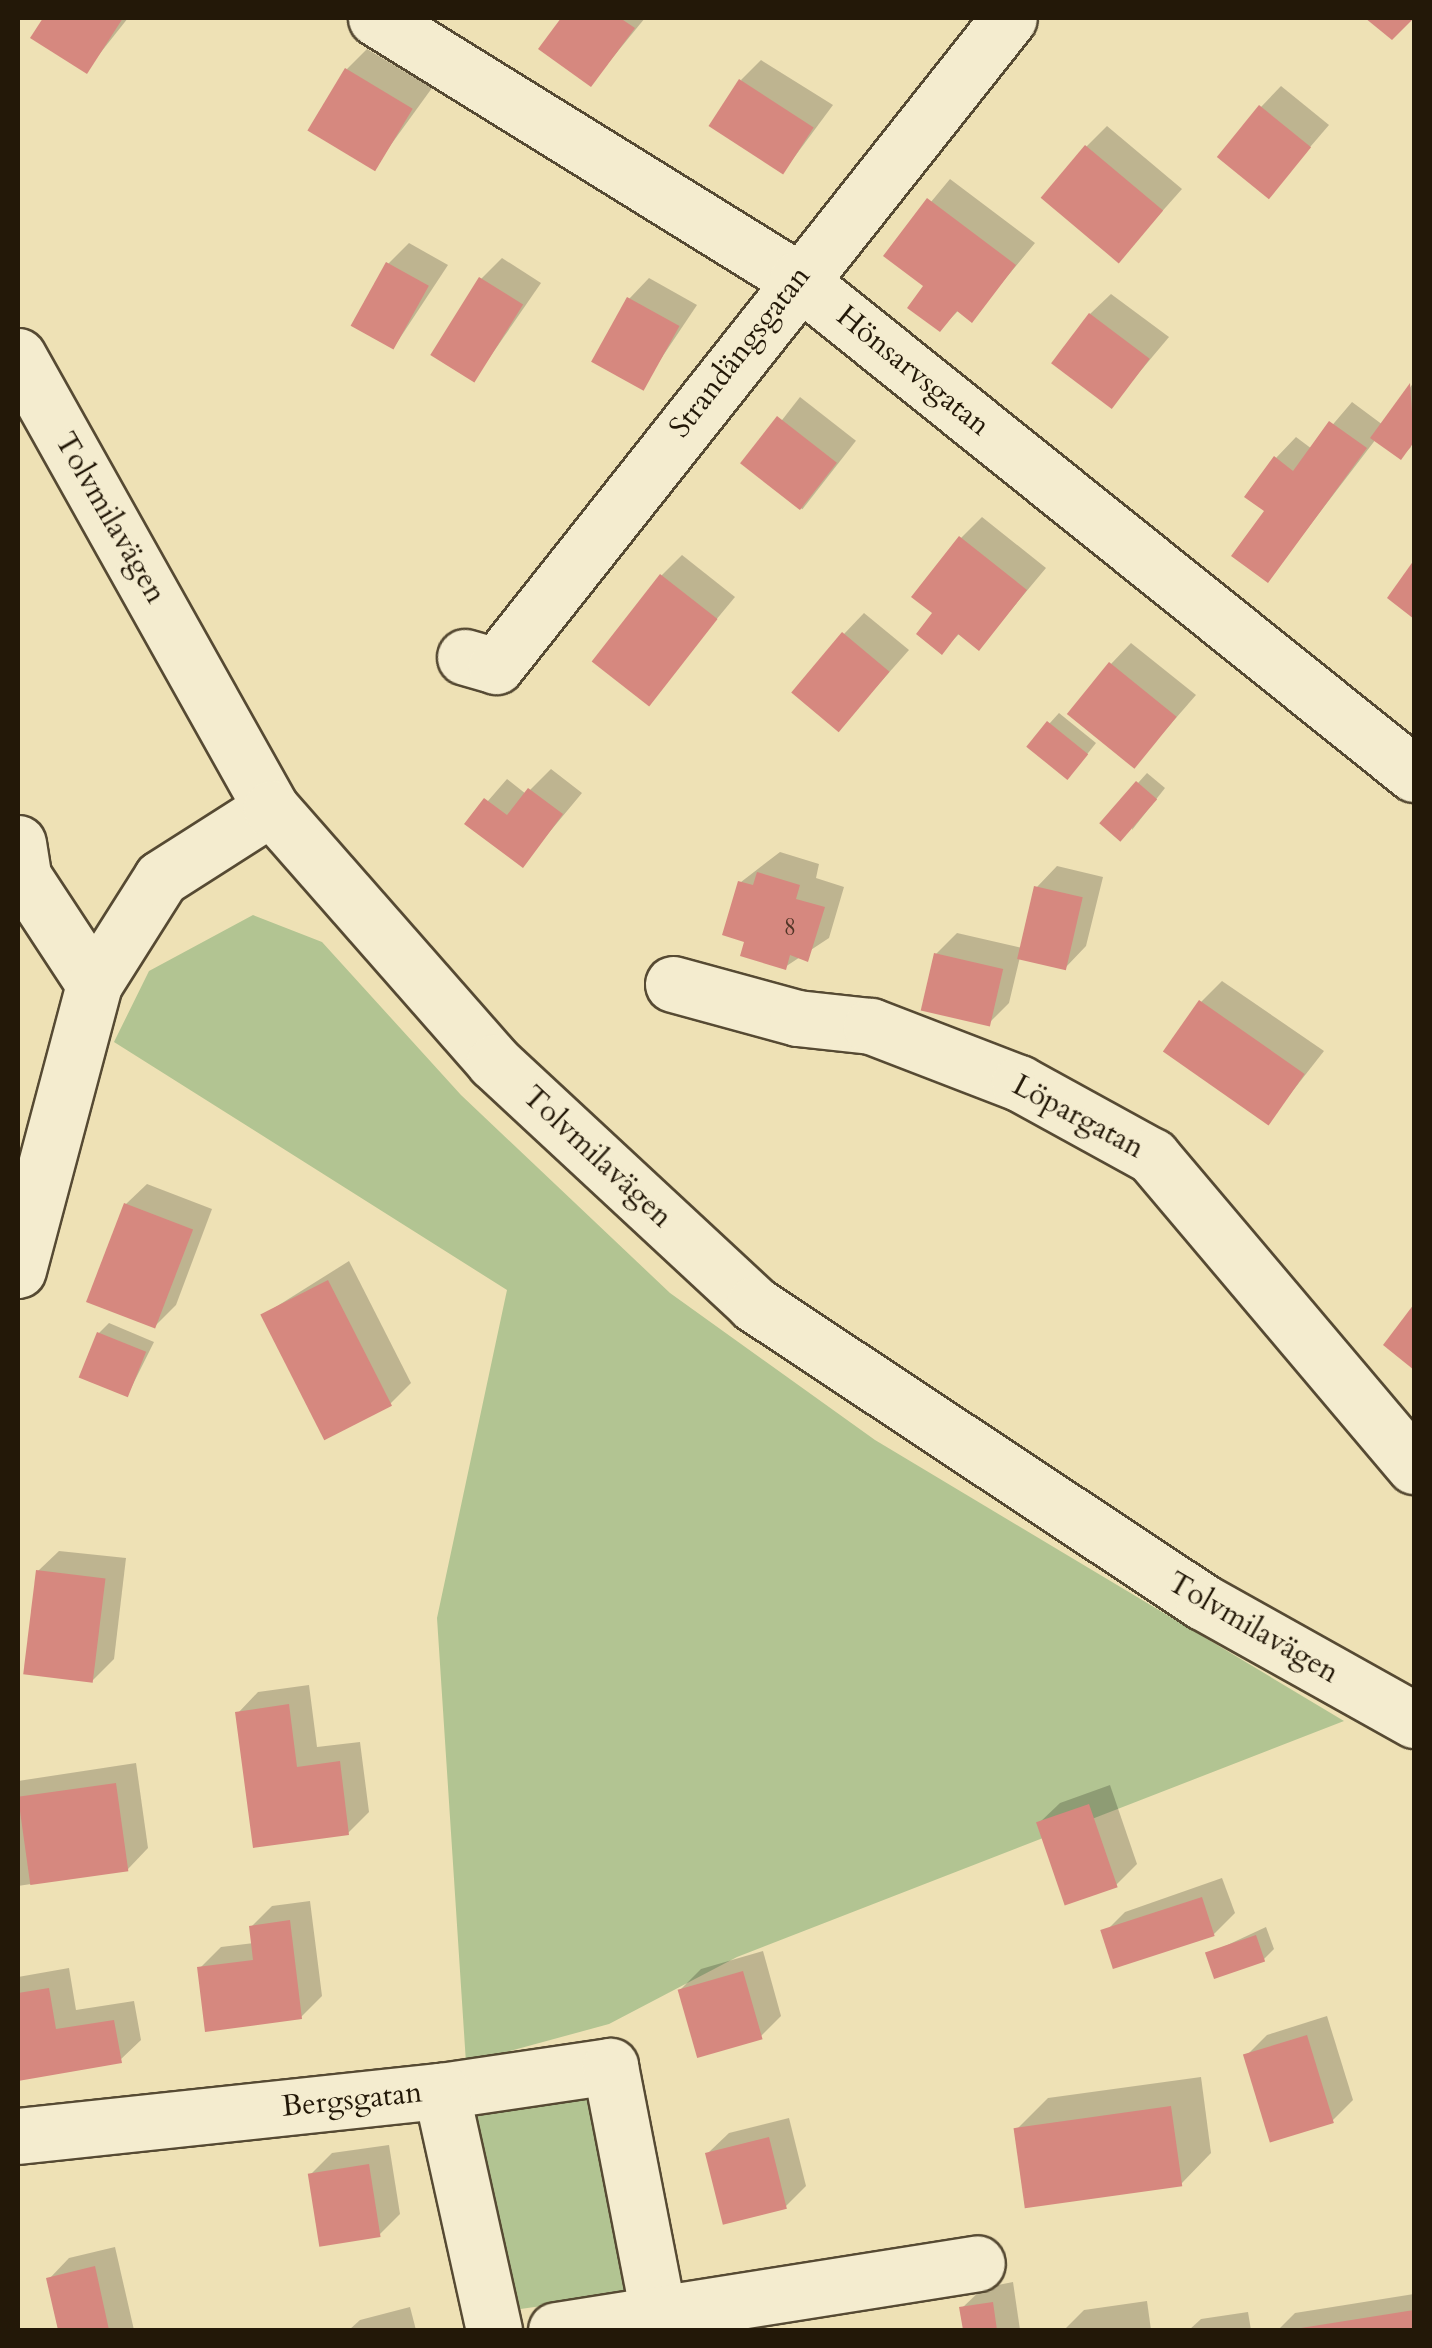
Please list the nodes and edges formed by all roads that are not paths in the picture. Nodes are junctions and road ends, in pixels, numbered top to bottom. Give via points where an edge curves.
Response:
1 (1009, 18) edge
2 (413, 26) edge
3 (797, 279) junction
4 (18, 356) edge
5 (465, 657) dead end
6 (1414, 774) edge
7 (272, 808) junction
8 (18, 843) edge
9 (94, 984) junction
10 (672, 984) dead end
11 (18, 1270) edge
12 (1414, 1466) edge
13 (1414, 1720) edge
14 (441, 2091) junction
15 (18, 2136) edge
16 (977, 2263) dead end
17 (658, 2313) junction
18 (494, 2330) edge
19 (556, 2330) edge

1 - 3 street, Strandängsgatan
2 - 3 street, Hönsarvsgatan
3 - 5 street, Strandängsgatan via 496,666
3 - 6 street, Hönsarvsgatan
4 - 7 street, Tolvmilavägen
7 - 9 street via 161,878
7 - 13 street, Tolvmilavägen via 494,1062 754,1304 1203,1602
8 - 9 street via 24,876
9 - 11 street
10 - 12 street, Löpargatan via 798,1018 871,1026 1019,1084 1152,1156
14 - 15 street, Bergsgatan
14 - 17 street via 610,2066
14 - 18 street, Bergsgatan
16 - 17 street
17 - 19 street

